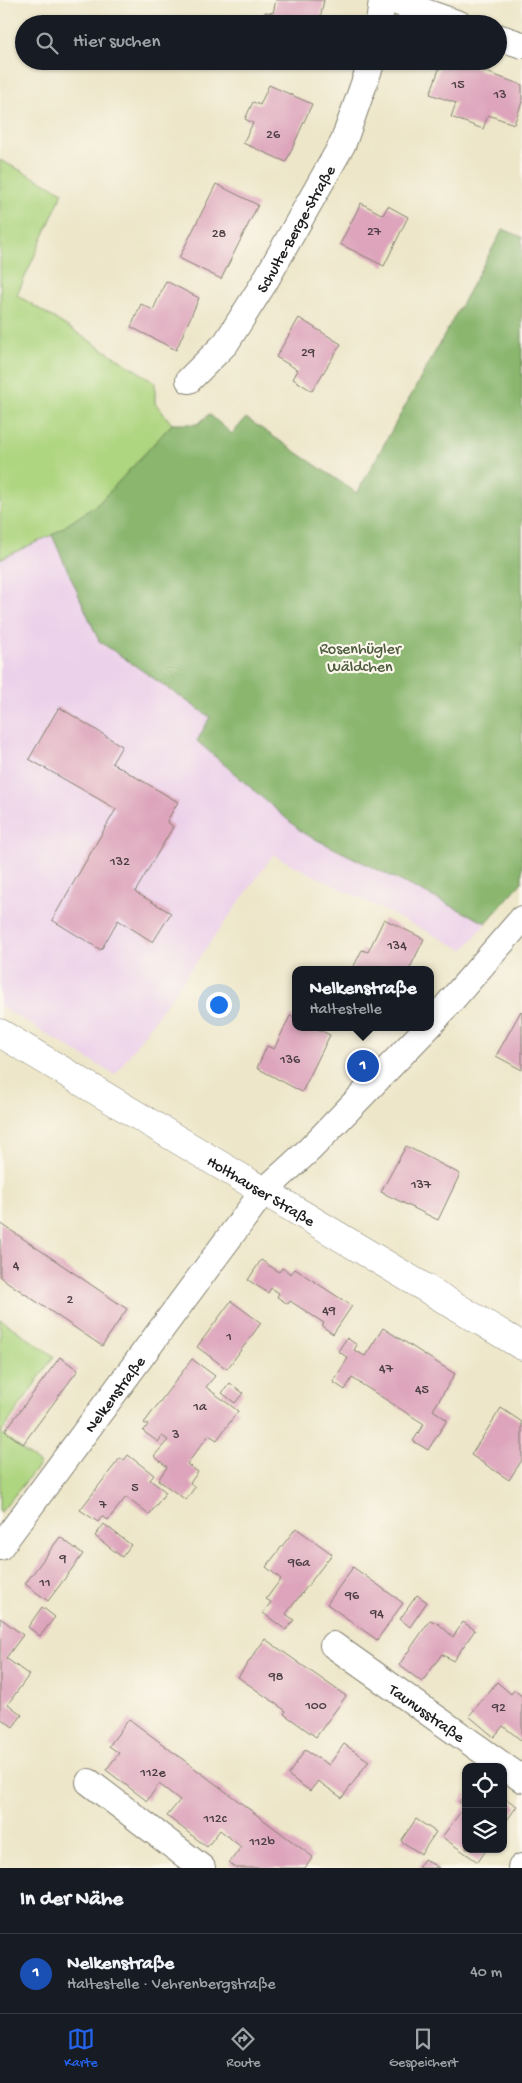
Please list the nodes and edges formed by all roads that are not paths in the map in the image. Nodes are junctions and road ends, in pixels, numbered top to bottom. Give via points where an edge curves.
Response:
1 (382, 0) edge
2 (391, 0) edge
3 (380, 15) edge
4 (434, 15) edge
5 (507, 40) edge
6 (522, 45) edge
7 (369, 70) edge
8 (190, 380) dead end
9 (522, 920) edge
10 (434, 1020) edge
11 (424, 1031) edge
12 (0, 1033) edge
13 (263, 1192) junction
14 (522, 1346) edge
15 (0, 1547) edge
16 (333, 1645) dead end
17 (522, 1779) edge
18 (89, 1782) dead end
19 (202, 1868) edge

1 - 3 street
2 - 4 street
5 - 6 street
7 - 8 street, Schulte-Berge-Straße via 342,143 264,283 226,343
9 - 10 street, Nelkenstraße
11 - 13 street, Nelkenstraße via 310,1150
12 - 13 street, Holthauser Straße
13 - 14 street, Holthauser Straße
13 - 15 street, Nelkenstraße
16 - 17 street, Taunusstraße
18 - 19 street

